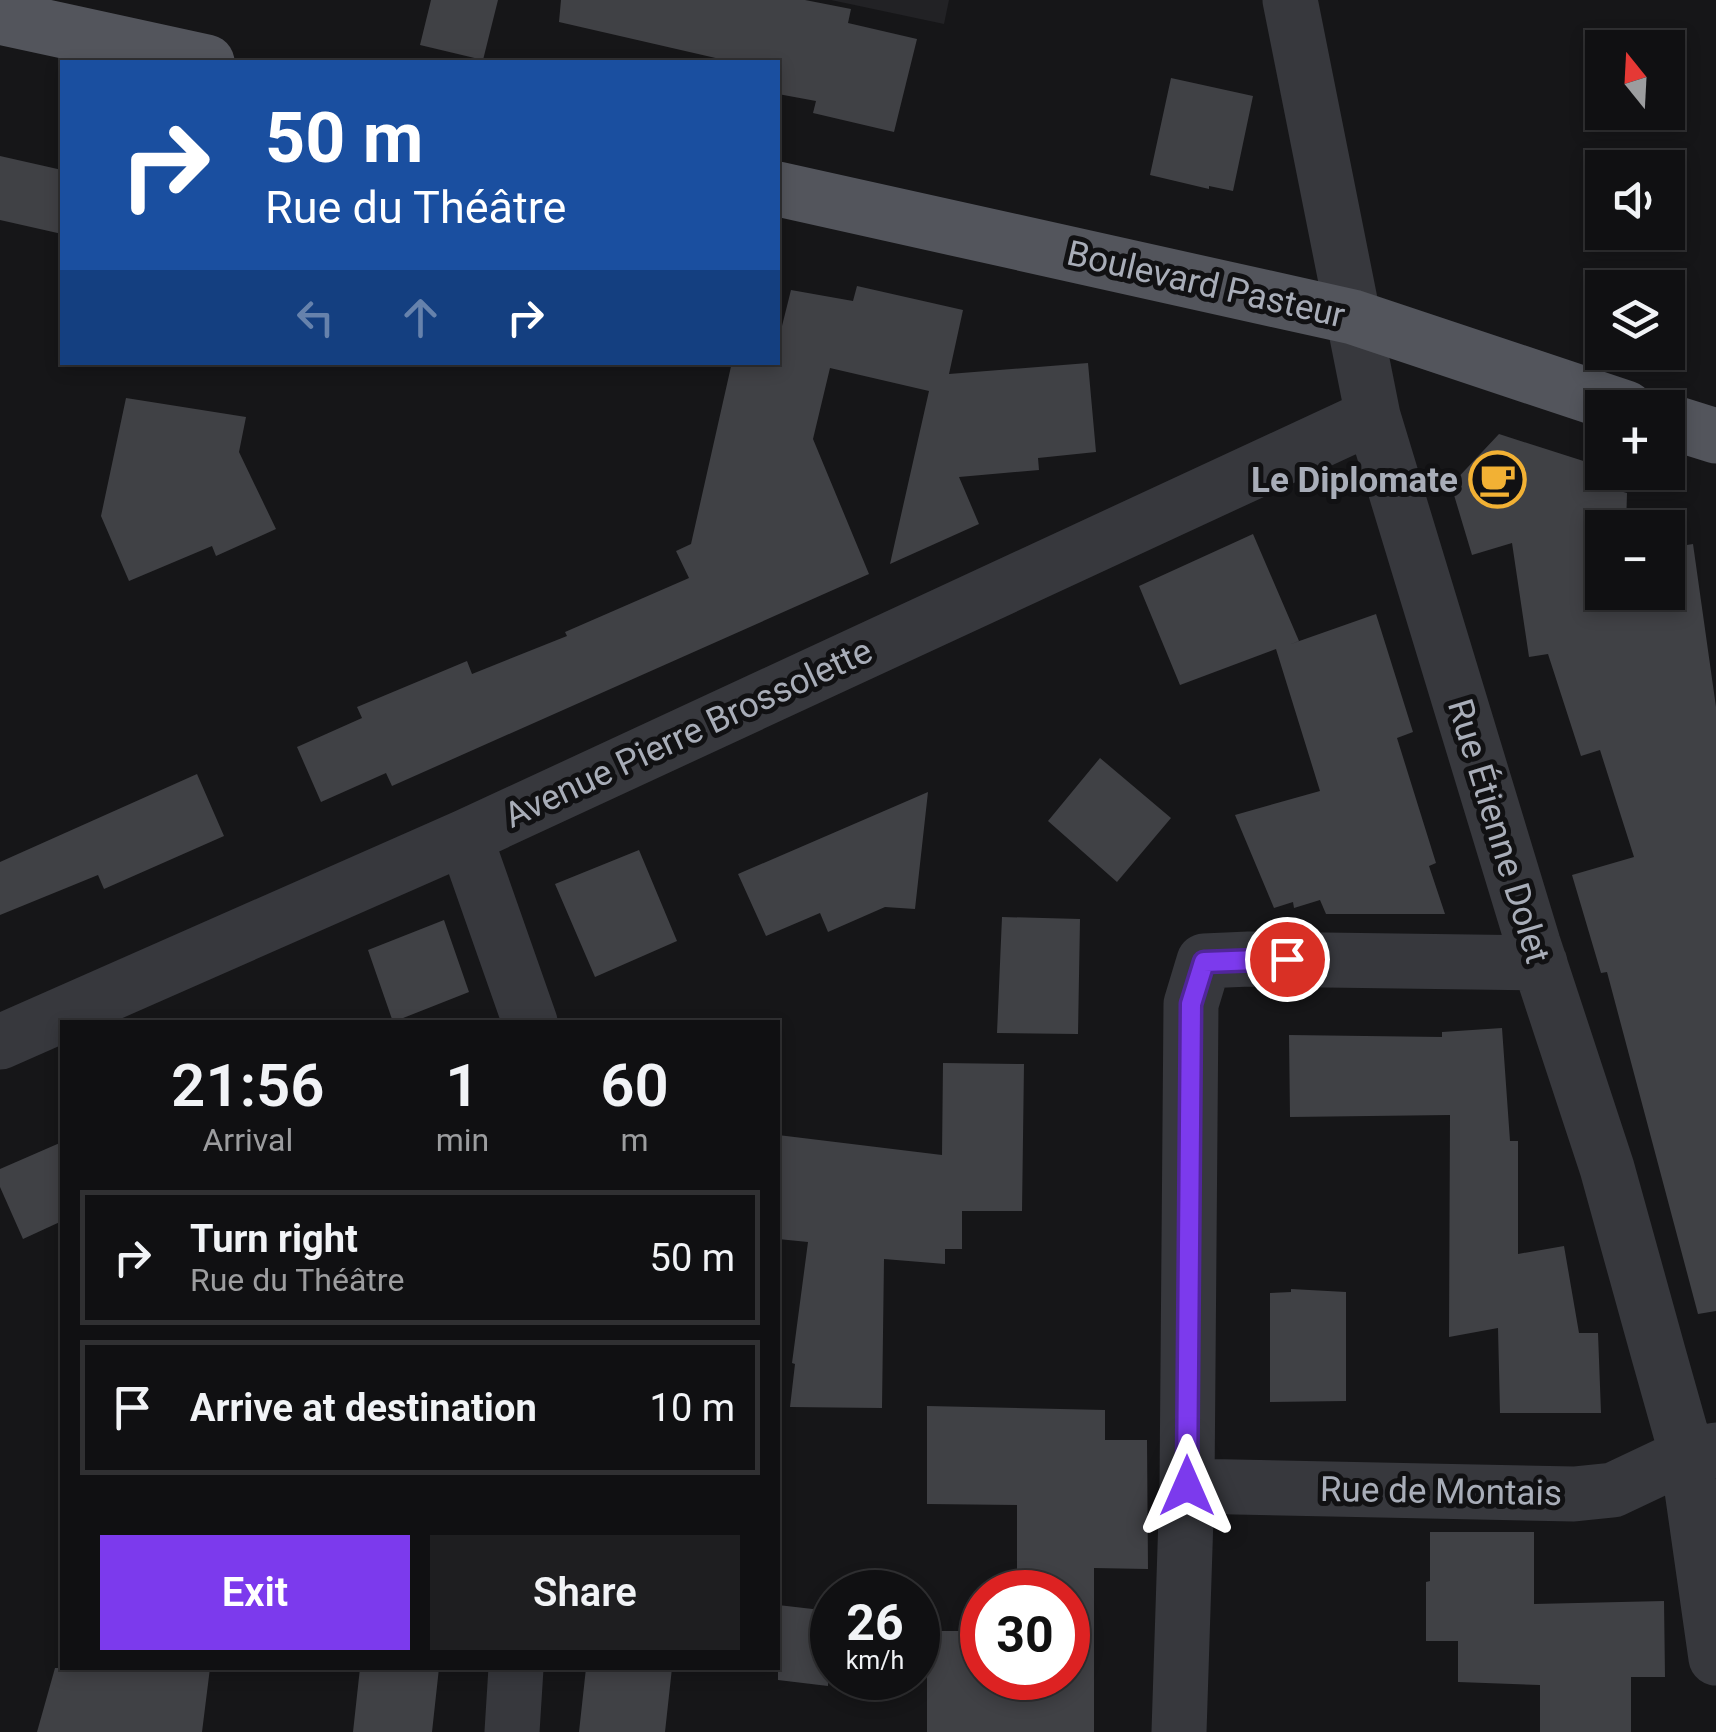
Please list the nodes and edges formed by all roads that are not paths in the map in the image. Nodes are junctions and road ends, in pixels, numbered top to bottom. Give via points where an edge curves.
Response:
1 (1290, 0) edge
2 (0, 17) edge
3 (197, 60) edge
4 (780, 189) edge
5 (1353, 317) junction
6 (1585, 394) edge
7 (1373, 416) junction
8 (1685, 426) edge
9 (1716, 436) edge
10 (465, 836) junction
11 (1540, 962) junction
12 (529, 1020) edge
13 (0, 1042) edge
14 (1701, 1453) edge
15 (1187, 1486) junction
16 (1716, 1658) edge
17 (516, 1670) edge
18 (512, 1732) edge
19 (1178, 1732) edge

1 - 5 street, Rue Étienne Dolet
2 - 3 main road
4 - 5 main road, Boulevard Pasteur
5 - 6 main road, Boulevard Pasteur
5 - 7 street, Rue Étienne Dolet
7 - 10 street, Avenue Pierre Brossolette
7 - 11 street, Rue Étienne Dolet
8 - 9 main road
10 - 12 street
10 - 13 street, Avenue Pierre Brossolette
11 - 14 street, Rue Étienne Dolet
11 - 15 street via 1204,962 1191,1004
14 - 15 street, Rue de Montais via 1613,1490 1574,1494
14 - 16 street, Rue Étienne Dolet
15 - 19 street
17 - 18 street

